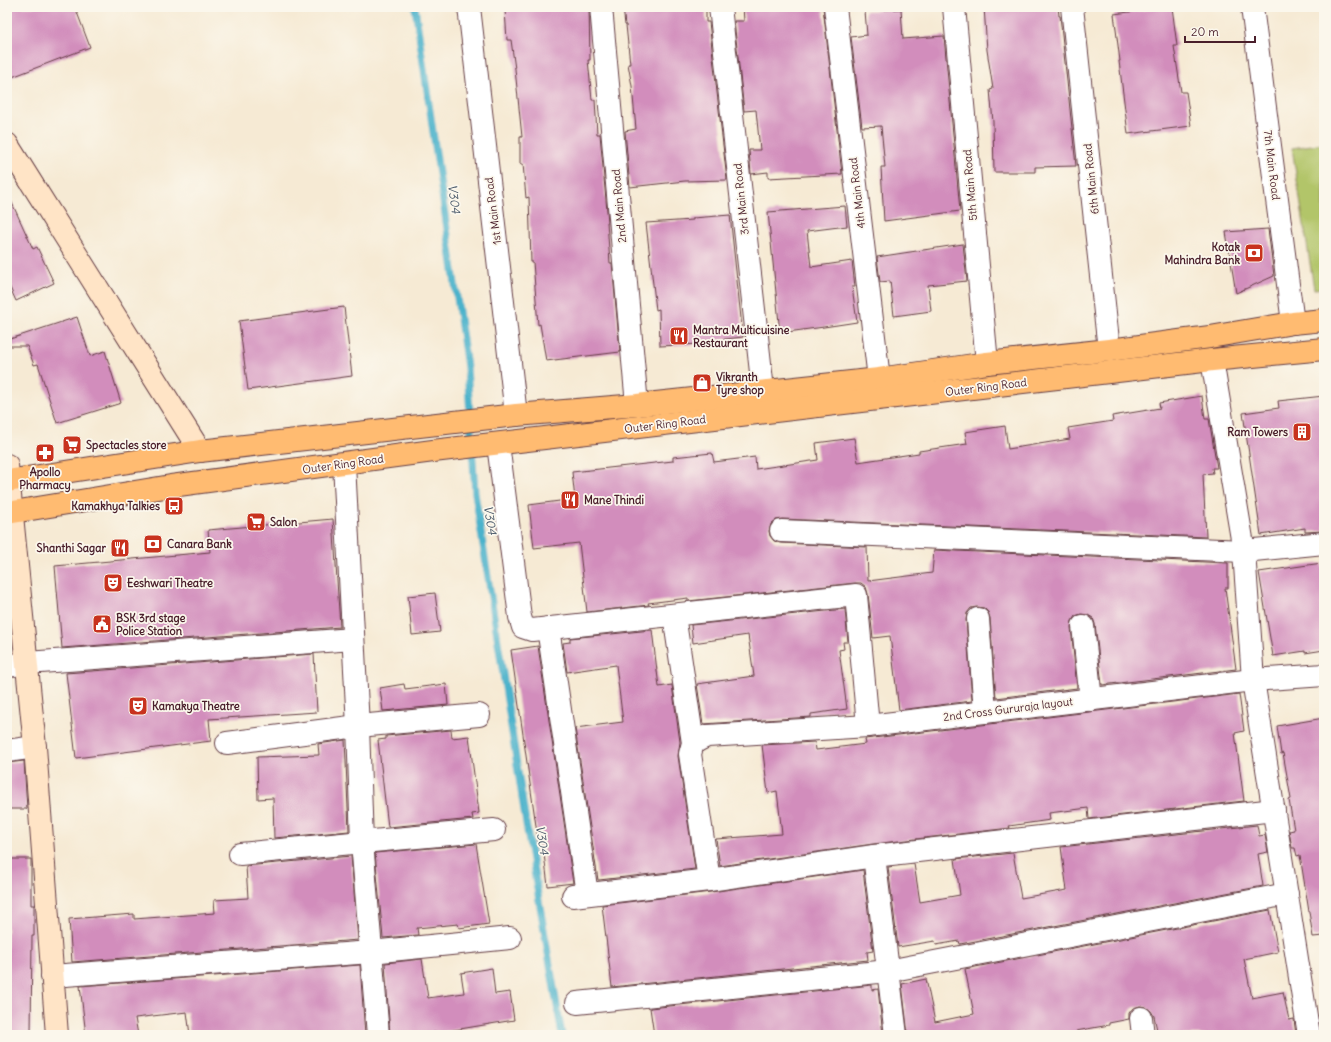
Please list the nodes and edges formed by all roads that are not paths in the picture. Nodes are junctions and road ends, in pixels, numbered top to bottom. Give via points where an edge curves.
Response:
1 (469, 7) edge
2 (601, 7) edge
3 (720, 7) edge
4 (835, 7) edge
5 (954, 7) edge
6 (1072, 7) edge
7 (1252, 7) edge
8 (7, 144) edge
9 (1324, 320) edge
10 (1292, 323) junction
11 (1324, 349) edge
12 (1109, 350) junction
13 (1212, 360) junction
14 (987, 363) junction
15 (879, 378) junction
16 (763, 390) junction
17 (637, 405) junction
18 (516, 415) junction
19 (492, 444) junction
20 (200, 451) junction
21 (344, 464) junction
22 (8, 475) edge
23 (9, 512) edge
24 (781, 531) dead end
25 (1324, 542) edge
26 (1244, 551) junction
27 (674, 615) junction
28 (978, 619) dead end
29 (1083, 626) dead end
30 (548, 628) junction
31 (353, 638) junction
32 (17, 665) edge
33 (1324, 675) edge
34 (1253, 680) junction
35 (1091, 700) junction
36 (985, 712) junction
37 (479, 715) dead end
38 (358, 726) junction
39 (868, 726) junction
40 (227, 742) dead end
41 (693, 742) junction
42 (35, 747) junction
43 (7, 751) edge
44 (1274, 810) junction
45 (494, 830) dead end
46 (362, 842) junction
47 (240, 854) dead end
48 (874, 856) junction
49 (709, 880) junction
50 (1287, 894) junction
51 (510, 938) dead end
52 (371, 952) junction
53 (888, 971) junction
54 (52, 976) junction
55 (577, 1004) dead end
56 (57, 1035) edge
57 (378, 1035) edge
58 (896, 1035) edge
59 (1308, 1035) edge

1 - 18 street, 1st Main Road
2 - 17 street, 2nd Main Road
3 - 16 street, 3rd Main Road
4 - 15 street, 4th Main Road
5 - 14 street, 5th Main Road
6 - 12 street, 6th Main Road
7 - 10 street, 7th Main Road
8 - 20 street
9 - 10 highway, Outer Ring Road
10 - 12 highway, Outer Ring Road
11 - 13 highway, Outer Ring Road
12 - 14 highway, Outer Ring Road
13 - 19 highway, Outer Ring Road
13 - 26 street
14 - 15 highway, Outer Ring Road
15 - 16 highway, Outer Ring Road
16 - 17 highway, Outer Ring Road
17 - 18 highway, Outer Ring Road
18 - 20 highway, Outer Ring Road
19 - 21 highway, Outer Ring Road
19 - 30 street via 520,617 524,627 532,630
20 - 22 highway, Outer Ring Road
21 - 23 highway, Outer Ring Road via 171,486
21 - 31 street
22 - 23 street
23 - 32 street
24 - 26 street
25 - 26 street
26 - 34 street
27 - 30 street
27 - 39 street via 856,595
27 - 41 street
28 - 36 street
29 - 35 street
30 - 49 street via 580,895
31 - 32 street
31 - 38 street
32 - 42 street
33 - 34 street, 2nd Cross Gururaja layout
34 - 35 street, 2nd Cross Gururaja layout
34 - 44 street
35 - 36 street, 2nd Cross Gururaja layout
36 - 39 street, 2nd Cross Gururaja layout
37 - 38 street
38 - 40 street
38 - 46 street
39 - 41 street, 2nd Cross Gururaja layout via 707,736
41 - 49 street via 690,754
42 - 43 street
42 - 54 street
44 - 48 street
44 - 50 street
45 - 46 street
46 - 47 street
46 - 52 street
48 - 49 street
48 - 53 street
50 - 53 street
50 - 59 street
51 - 52 street
52 - 54 street
52 - 57 street
53 - 55 street
53 - 58 street
54 - 56 street

